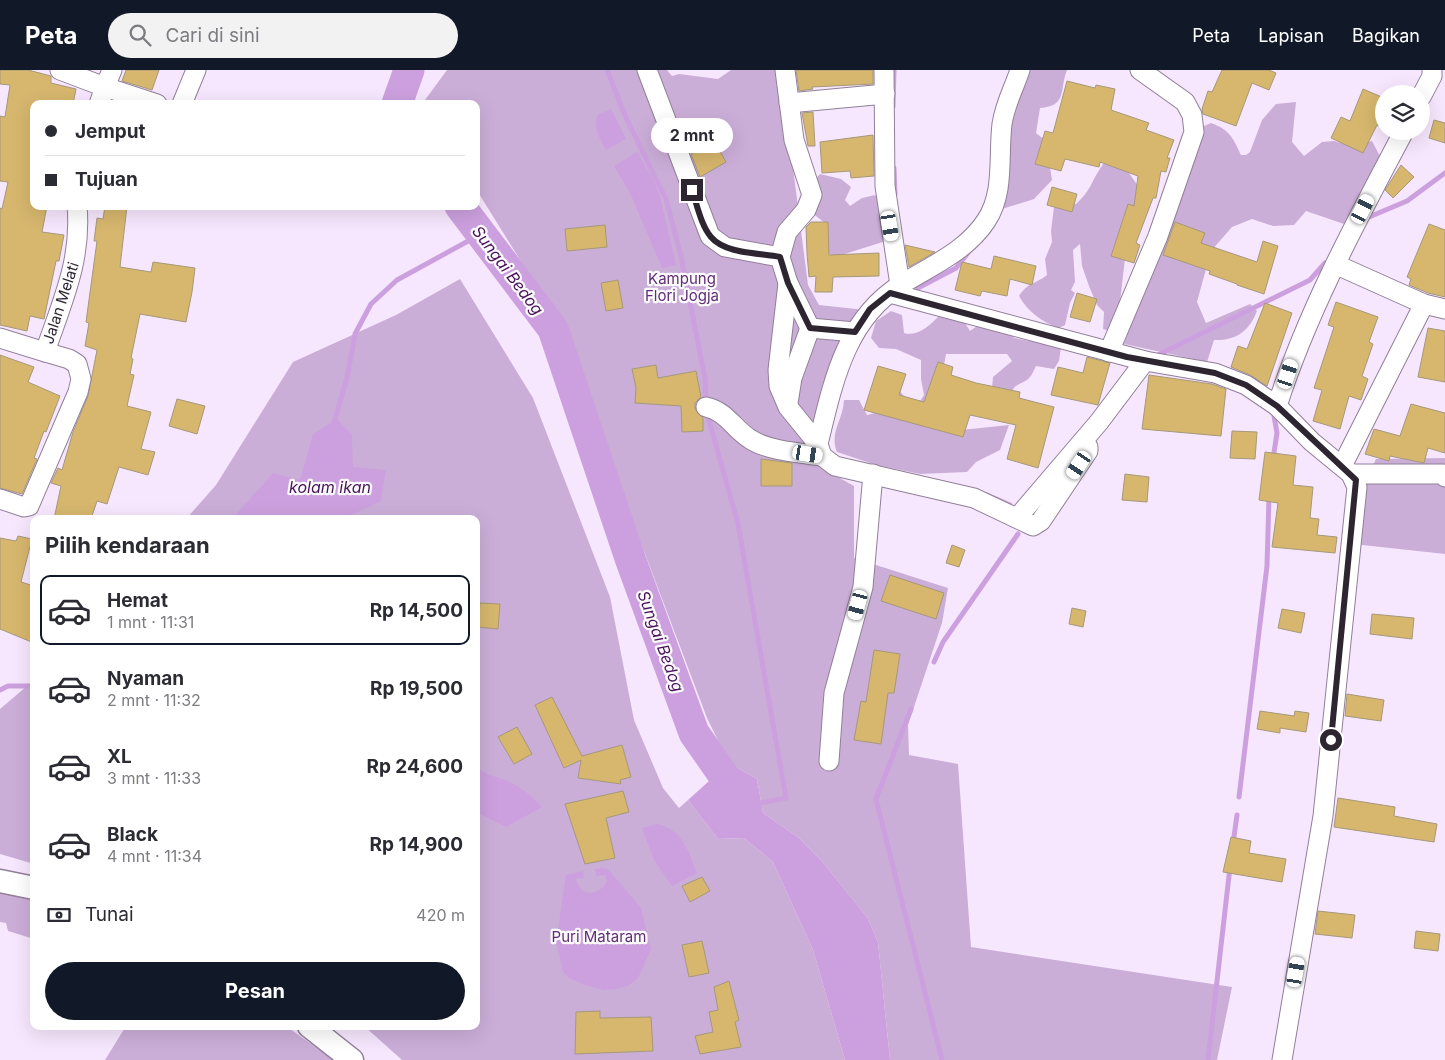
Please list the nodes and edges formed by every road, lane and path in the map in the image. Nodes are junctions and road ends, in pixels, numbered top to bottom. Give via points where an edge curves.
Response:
1 (60, 70) edge
2 (196, 70) edge
3 (647, 70) edge
4 (786, 70) edge
5 (884, 70) edge
6 (1020, 70) edge
7 (1140, 70) edge
8 (1432, 70) edge
9 (1427, 85) edge
10 (106, 87) edge
11 (885, 94) junction
12 (145, 100) edge
13 (184, 100) edge
14 (789, 103) junction
15 (1399, 140) edge
16 (77, 210) edge
17 (780, 257) junction
18 (1336, 265) junction
19 (788, 283) junction
20 (895, 289) junction
21 (1424, 304) junction
22 (1445, 310) edge
23 (810, 328) junction
24 (855, 332) junction
25 (0, 338) edge
26 (45, 352) junction
27 (1109, 352) junction
28 (1146, 361) junction
29 (1277, 406) junction
30 (706, 407) dead end
31 (788, 407) junction
32 (820, 450) junction
33 (1347, 470) junction
34 (873, 474) junction
35 (1445, 477) edge
36 (0, 499) edge
37 (829, 761) dead end
38 (0, 881) edge
39 (30, 887) edge
40 (315, 1030) edge
41 (352, 1060) edge
42 (1282, 1060) edge

1 - 10 street
2 - 13 street
3 - 17 street via 710,236 725,247
4 - 14 street
5 - 11 street
6 - 20 street via 1002,123 996,201 987,220 964,247
7 - 27 street via 1186,102 1194,132 1158,236
8 - 9 street
10 - 12 street
11 - 14 street
11 - 20 street via 884,186
14 - 17 street via 794,140 812,195 806,210 787,232
15 - 18 street
16 - 26 street, Jalan Melati via 76,257
17 - 19 street
18 - 21 street
18 - 29 street via 1293,358
19 - 23 street
19 - 31 street via 778,370 779,386
20 - 24 street via 870,309
20 - 27 street
21 - 22 street
21 - 33 street
23 - 24 street
23 - 31 street via 792,378
24 - 32 street via 836,372
25 - 26 street, Jalan Melati
26 - 36 street via 77,364 81,379 78,392 29,506
27 - 28 street
28 - 29 street via 1215,373 1246,385
28 - 34 street via 1017,518 974,498
29 - 33 street via 1312,442
30 - 32 street via 726,417 750,440 782,450
31 - 32 street
32 - 34 street via 834,466
33 - 35 street via 1443,474
33 - 42 street via 1357,488 1323,816
34 - 37 street via 863,587 834,693
38 - 39 main road
40 - 41 main road

